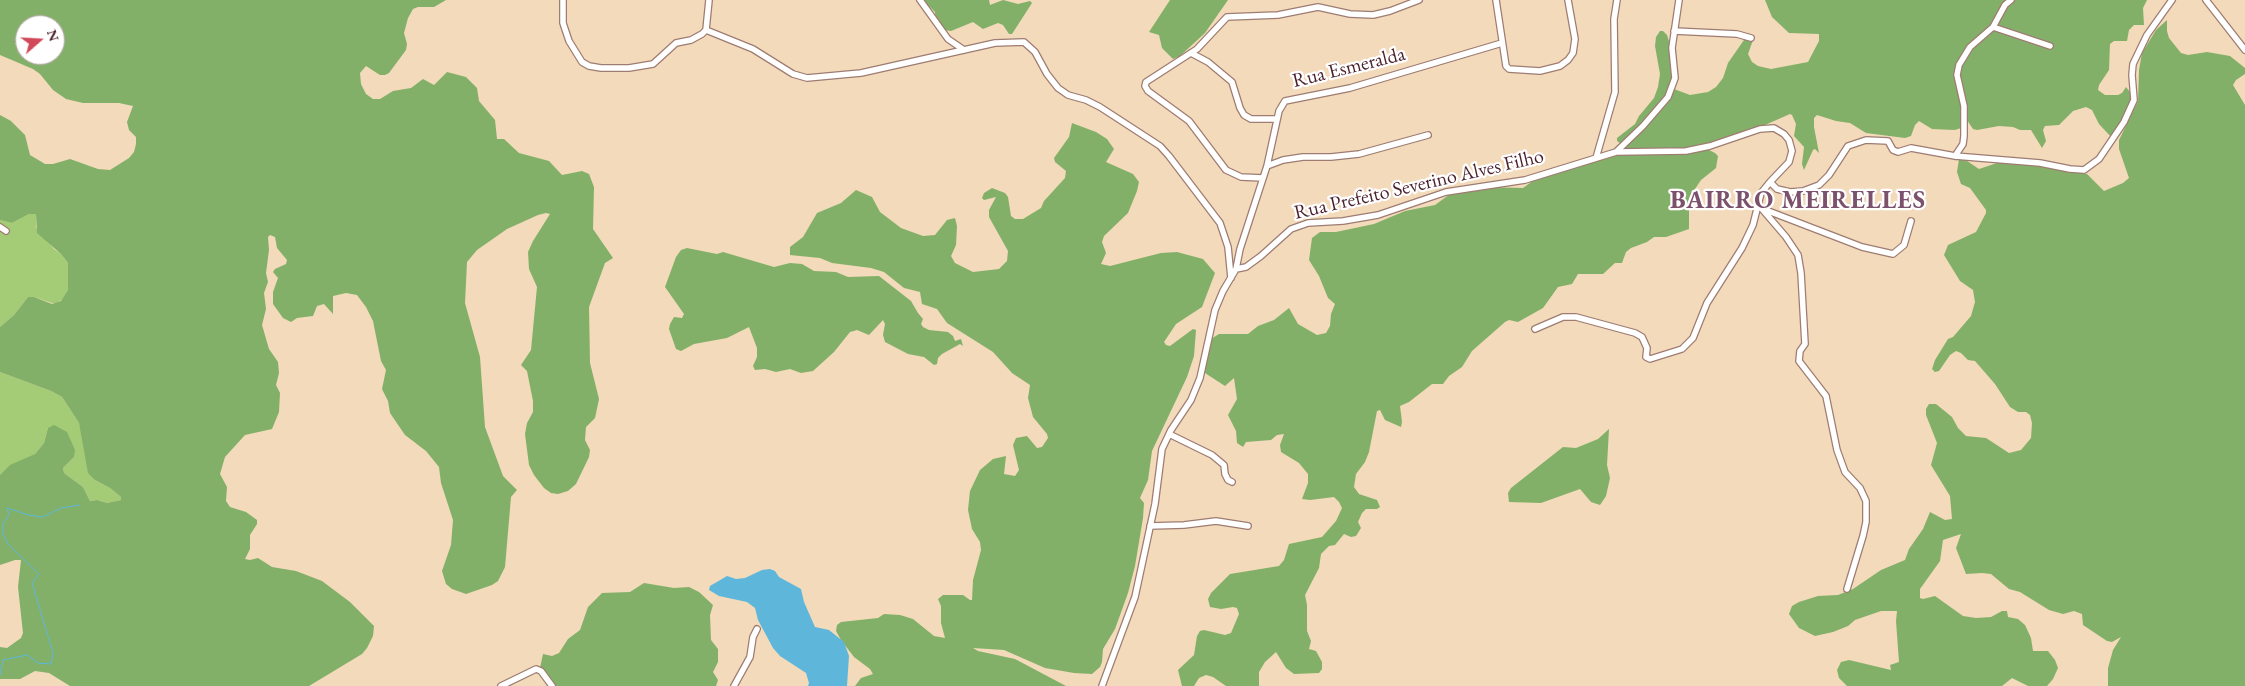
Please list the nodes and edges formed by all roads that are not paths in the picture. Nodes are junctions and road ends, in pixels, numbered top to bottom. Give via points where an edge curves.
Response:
1 (563, 0) edge
2 (709, 0) edge
3 (920, 0) edge
4 (1419, 0) edge
5 (1496, 0) edge
6 (1568, 0) edge
7 (1617, 0) edge
8 (1679, 0) edge
9 (2011, 0) edge
10 (2172, 0) edge
11 (2206, 0) edge
12 (1992, 27) junction
13 (706, 30) junction
14 (1674, 31) junction
15 (1751, 38) dead end
16 (1502, 43) junction
17 (2050, 46) dead end
18 (964, 50) junction
19 (2245, 50) edge
20 (1191, 53) junction
21 (1277, 119) junction
22 (1428, 135) dead end
23 (1616, 152) junction
24 (1956, 156) junction
25 (1596, 158) junction
26 (1267, 166) junction
27 (1263, 178) junction
28 (1770, 182) junction
29 (1760, 208) junction
30 (1912, 221) dead end
31 (1236, 269) junction
32 (1231, 278) junction
33 (1535, 329) dead end
34 (1169, 434) junction
35 (1232, 482) dead end
36 (1150, 526) junction
37 (1248, 526) dead end
38 (1848, 588) dead end
39 (757, 628) dead end
40 (736, 685) edge
41 (501, 686) edge
42 (552, 686) edge
43 (1102, 686) edge

1 - 13 street via 563,23 569,41 582,62 589,66 646,66 659,60 676,43 696,38
2 - 13 street
3 - 18 street via 948,39
4 - 20 street via 1373,15 1318,7 1278,15 1229,17 1223,19 1205,42
5 - 16 street
6 - 16 street via 1575,42 1573,53 1565,63 1546,70 1509,69
7 - 25 street via 1614,19 1615,92
8 - 14 street, Rua Prefeito Severino Alves Filho
9 - 12 street
10 - 24 street via 2147,35 2133,64 2135,95 2132,106 2108,148 2093,165 2077,170
11 - 19 street
12 - 17 street
12 - 24 street via 1970,47 1959,65 1957,75 1964,101 1964,136
13 - 18 street via 753,49 794,74 807,78 861,73
14 - 15 street via 1737,34
14 - 23 street, Rua Prefeito Severino Alves Filho via 1675,78 1668,97
16 - 21 street, Rua Esmeralda via 1350,88 1288,100 1282,104
18 - 32 street via 1007,41 1024,42 1035,52 1046,74 1058,88 1100,107 1160,146 1220,222 1228,247
20 - 21 street via 1232,82 1244,115
20 - 27 street via 1150,78 1146,88 1156,99 1189,121 1226,170 1250,179
21 - 26 street, Rua Esmeralda
22 - 26 street via 1359,154 1303,157
23 - 25 street, Rua Prefeito Severino Alves Filho
23 - 28 street via 1686,151 1760,129 1774,128 1789,140 1792,151 1789,162
24 - 28 street via 1911,148 1898,152 1892,150 1888,141 1866,140 1848,146 1829,175 1815,187 1790,192 1777,189
25 - 31 street, Rua Prefeito Severino Alves Filho via 1525,180 1446,192 1378,215 1308,223 1291,229 1262,256
26 - 27 street, Rua Esmeralda
27 - 31 street, Rua Esmeralda
28 - 29 street via 1761,194
29 - 30 street via 1862,247 1893,254 1904,245
29 - 33 street via 1747,238 1707,303 1693,338 1676,352 1650,359 1646,356 1647,348 1642,337 1635,333 1576,317 1563,317
29 - 38 street via 1798,255 1805,344 1799,361 1826,396 1845,472 1860,488 1866,501 1866,522
31 - 32 street
32 - 34 street via 1215,310 1200,378 1191,400
34 - 35 street via 1212,455 1224,465 1225,474
34 - 36 street via 1162,449
36 - 37 street via 1216,521
36 - 43 street via 1134,597
39 - 40 street via 750,657
41 - 42 street via 536,669

